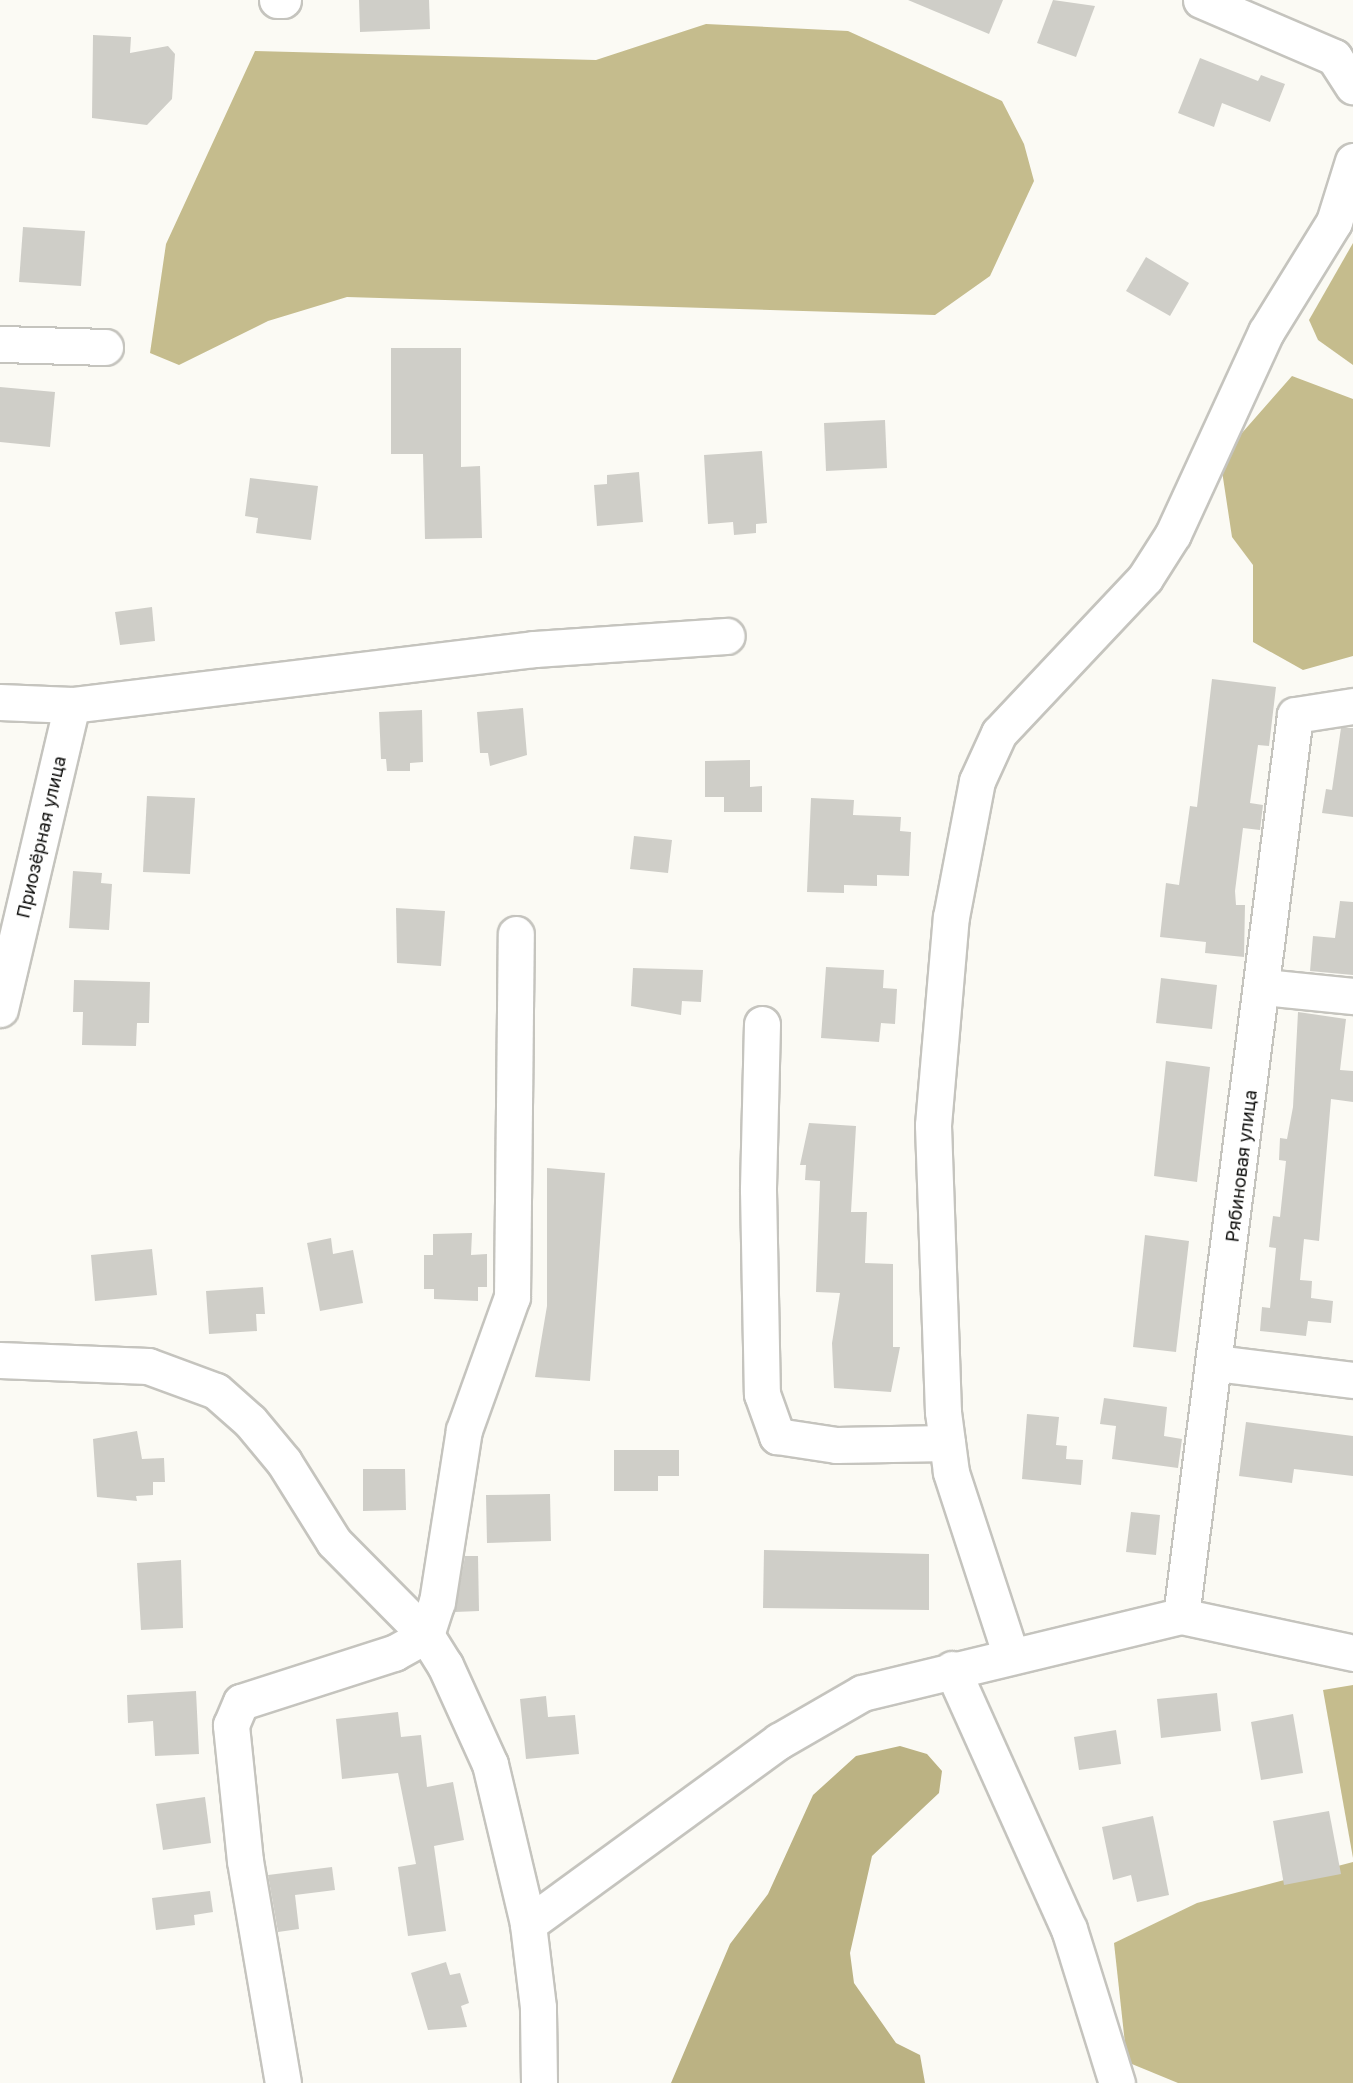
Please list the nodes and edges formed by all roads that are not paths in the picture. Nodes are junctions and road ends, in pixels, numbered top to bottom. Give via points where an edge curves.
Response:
1 (277, 0) edge
2 (283, 0) edge
3 (1201, 0) edge
4 (1351, 80) edge
5 (1353, 161) edge
6 (0, 344) edge
7 (105, 347) dead end
8 (727, 636) dead end
9 (0, 702) edge
10 (72, 705) junction
11 (1353, 706) edge
12 (516, 934) dead end
13 (9, 938) edge
14 (1264, 987) junction
15 (1353, 996) edge
16 (0, 1009) edge
17 (762, 1024) dead end
18 (0, 1360) edge
19 (1216, 1363) junction
20 (1353, 1380) edge
21 (947, 1443) junction
22 (1181, 1616) junction
23 (426, 1635) junction
24 (1353, 1653) edge
25 (1011, 1656) junction
26 (952, 1669) junction
27 (528, 1924) junction
28 (283, 2083) edge
29 (539, 2083) edge
30 (1117, 2083) edge

1 - 2 street
3 - 4 street via 1334,57
5 - 21 street via 1334,222 1266,332 1173,534 1145,578 999,733 976,781 951,917 933,1125
6 - 7 street
8 - 10 street via 534,649
9 - 10 street
10 - 13 street, Приозёрная улица
11 - 14 street, Рябиновая улица via 1295,715
12 - 23 street via 512,1297 464,1430 437,1602
13 - 16 street, Приозёрная улица
14 - 15 street
14 - 19 street, Рябиновая улица
17 - 21 street via 758,1190 762,1394 778,1436 836,1445
18 - 23 street via 148,1366 216,1391 285,1462 334,1542
19 - 20 street
19 - 22 street, Рябиновая улица
21 - 25 street via 951,1472
22 - 24 street
22 - 25 street
23 - 27 street via 490,1764
23 - 28 street via 394,1653 241,1702 231,1725 245,1861
25 - 26 street
26 - 27 street via 862,1693 779,1741
26 - 30 street via 1069,1929
27 - 29 street via 538,2007

